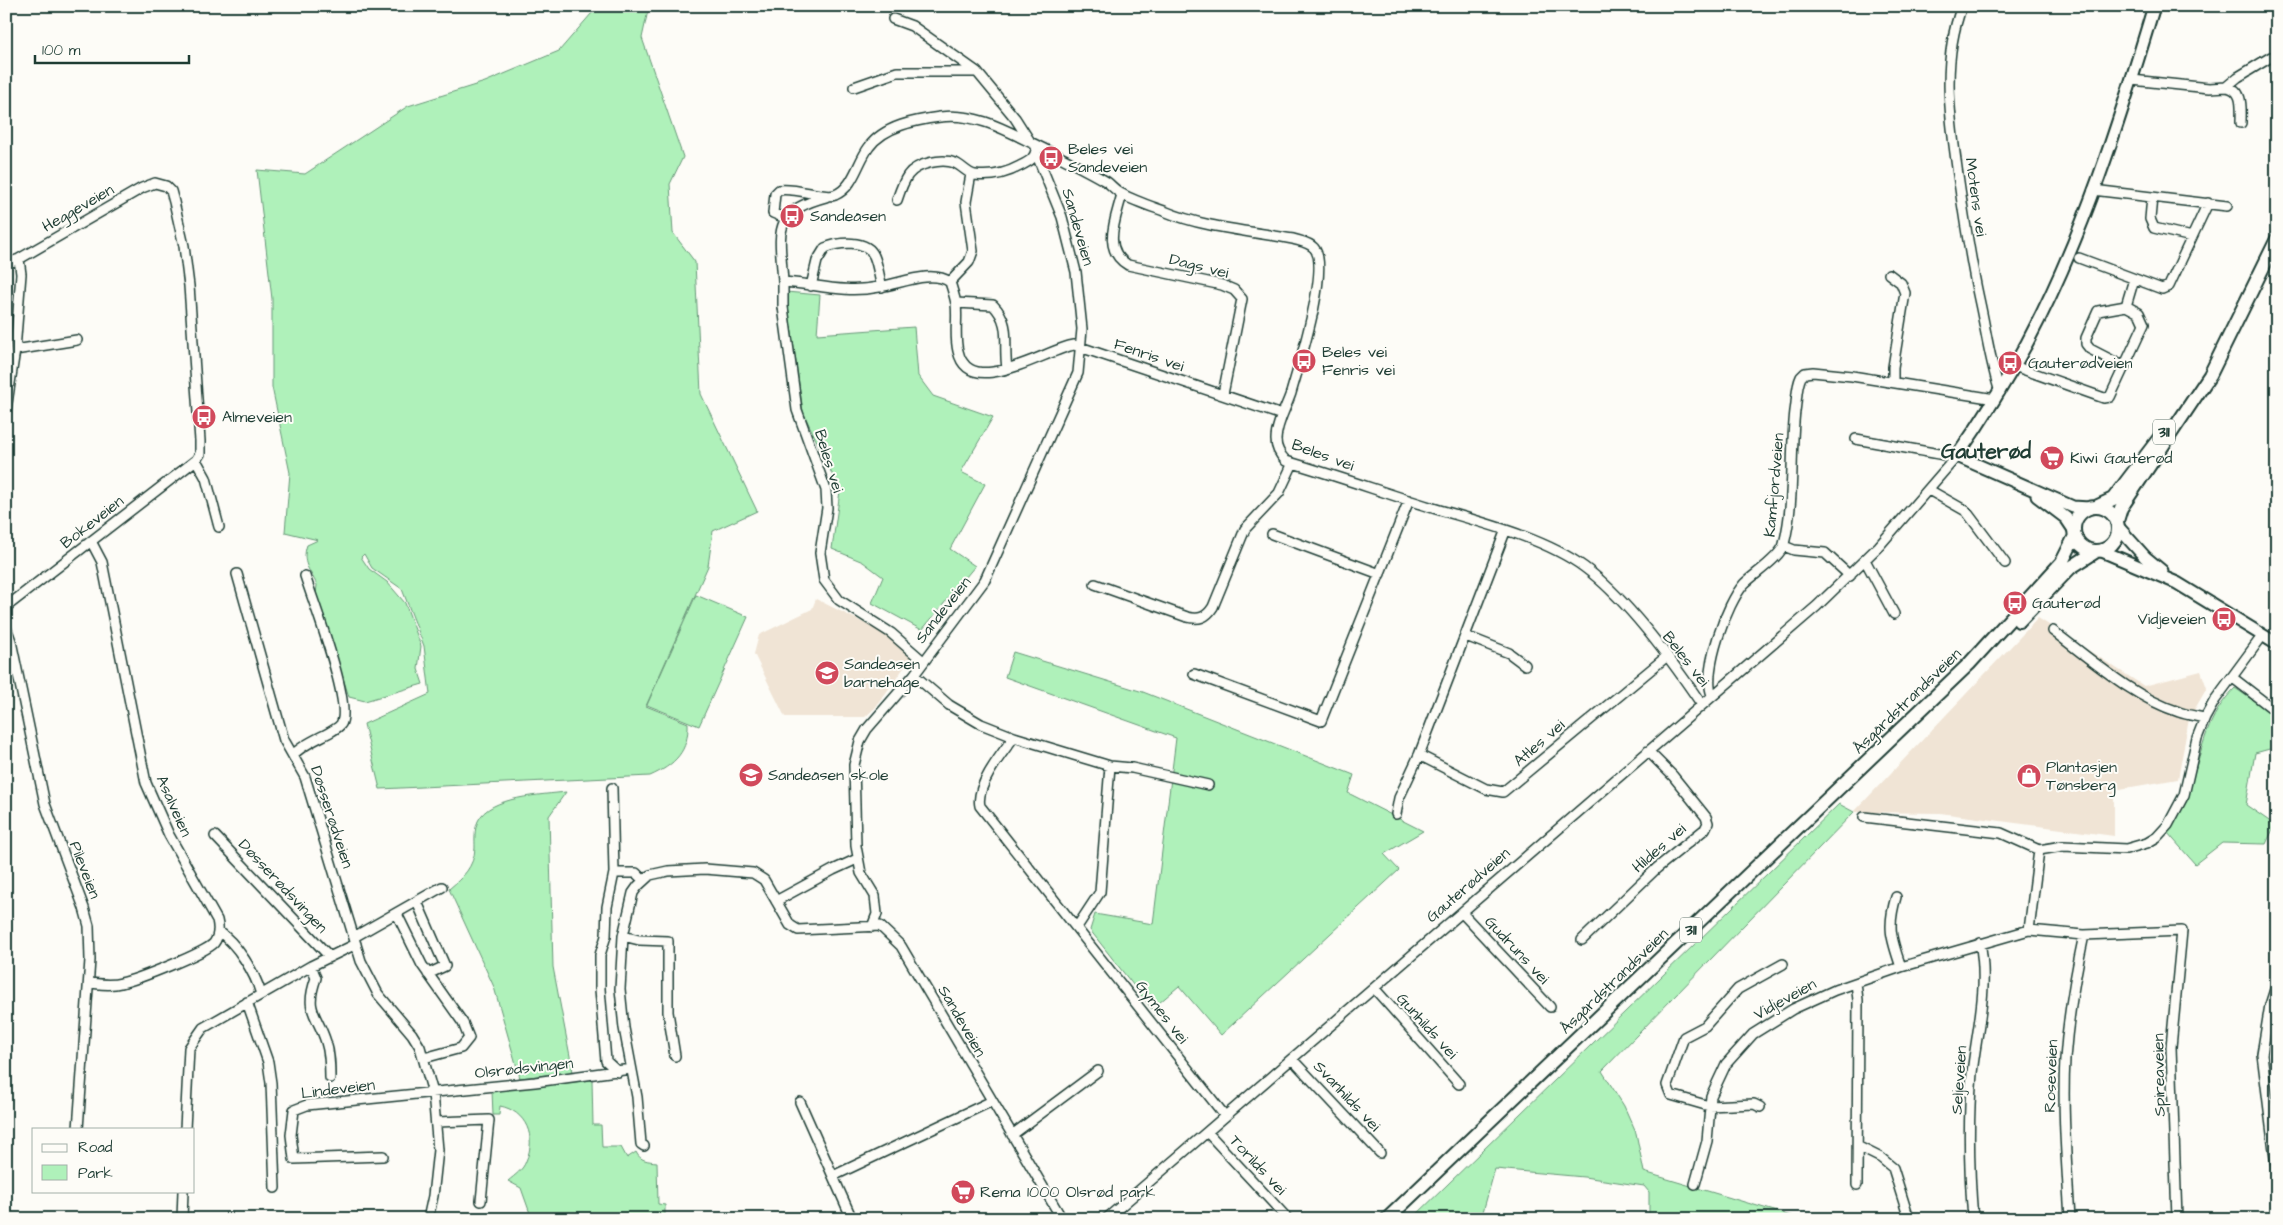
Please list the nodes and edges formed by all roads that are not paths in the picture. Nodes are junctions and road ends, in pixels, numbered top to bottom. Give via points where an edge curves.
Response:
1 (1962, 6) edge
2 (2154, 6) edge
3 (893, 19) dead end
4 (2271, 57) dead end
5 (976, 72) junction
6 (2132, 80) junction
7 (854, 87) dead end
8 (2226, 87) junction
9 (2241, 123) dead end
10 (1033, 146) junction
11 (971, 174) junction
12 (2093, 190) junction
13 (1122, 194) junction
14 (829, 197) junction
15 (2152, 197) junction
16 (897, 200) dead end
17 (2208, 203) junction
18 (2227, 206) dead end
19 (786, 218) junction
20 (2192, 237) junction
21 (2277, 239) edge
22 (2079, 258) dead end
23 (19, 259) junction
24 (6, 264) edge
25 (1890, 274) dead end
26 (2134, 279) junction
27 (950, 282) junction
28 (785, 283) junction
29 (811, 286) junction
30 (882, 287) junction
31 (956, 303) junction
32 (2126, 306) junction
33 (77, 340) dead end
34 (1081, 347) junction
35 (2222, 347) junction
36 (15, 350) junction
37 (2014, 366) junction
38 (2125, 367) junction
39 (1007, 368) junction
40 (1892, 382) junction
41 (1223, 394) junction
42 (1998, 395) junction
43 (6, 410) edge
44 (1282, 415) junction
45 (1856, 439) dead end
46 (1957, 456) junction
47 (196, 460) junction
48 (1293, 463) junction
49 (2016, 483) junction
50 (1930, 490) junction
51 (1410, 500) junction
52 (2093, 508) junction
53 (2118, 524) junction
54 (219, 527) dead end
55 (1505, 532) junction
56 (2074, 533) junction
57 (1272, 534) dead end
58 (92, 543) junction
59 (1784, 546) junction
60 (2099, 551) junction
61 (1865, 560) junction
62 (2005, 564) dead end
63 (237, 574) dead end
64 (1380, 574) junction
65 (305, 576) dead end
66 (1850, 576) junction
67 (2177, 583) junction
68 (1095, 584) dead end
69 (6, 607) edge
70 (1894, 614) dead end
71 (6, 627) edge
72 (2053, 631) dead end
73 (2263, 635) junction
74 (1466, 636) junction
75 (1993, 641) junction
76 (2277, 644) edge
77 (1666, 657) junction
78 (922, 661) junction
79 (1525, 665) dead end
80 (1194, 674) dead end
81 (914, 675) junction
82 (2233, 678) junction
83 (1712, 695) junction
84 (1702, 705) junction
85 (2277, 712) edge
86 (2205, 718) junction
87 (1014, 736) junction
88 (1648, 752) junction
89 (293, 755) junction
90 (1419, 755) junction
91 (1110, 766) junction
92 (1208, 786) dead end
93 (612, 788) dead end
94 (1396, 814) dead end
95 (1864, 817) dead end
96 (215, 836) dead end
97 (2039, 850) junction
98 (857, 859) junction
99 (614, 873) junction
100 (643, 880) junction
101 (442, 886) dead end
102 (1896, 897) dead end
103 (776, 901) junction
104 (417, 902) junction
105 (1462, 913) junction
106 (397, 914) junction
107 (872, 927) junction
108 (1077, 927) junction
109 (2029, 930) junction
110 (218, 931) junction
111 (2182, 931) joint
112 (2084, 935) junction
113 (623, 936) junction
114 (1582, 940) dead end
115 (355, 941) junction
116 (1980, 943) junction
117 (329, 956) junction
118 (1782, 964) dead end
119 (311, 966) junction
120 (1901, 967) junction
121 (428, 974) junction
122 (90, 983) junction
123 (1856, 983) junction
124 (2277, 984) edge
125 (1374, 988) junction
126 (261, 994) junction
127 (247, 1002) junction
128 (1550, 1007) dead end
129 (675, 1056) dead end
130 (424, 1058) junction
131 (1292, 1059) junction
132 (632, 1069) junction
133 (1098, 1071) dead end
134 (618, 1072) junction
135 (330, 1078) dead end
136 (1459, 1084) dead end
137 (433, 1093) junction
138 (992, 1101) junction
139 (800, 1102) dead end
140 (1709, 1106) junction
141 (1760, 1107) dead end
142 (1225, 1116) junction
143 (437, 1122) junction
144 (78, 1128) edge
145 (185, 1128) edge
146 (1207, 1132) junction
147 (1012, 1135) junction
148 (644, 1146) dead end
149 (1859, 1147) junction
150 (1380, 1153) dead end
151 (382, 1156) dead end
152 (2277, 1174) edge
153 (833, 1176) junction
154 (1695, 1184) dead end
155 (1858, 1185) dead end
156 (275, 1188) dead end
157 (183, 1192) edge
158 (481, 1201) dead end
159 (182, 1219) edge
160 (428, 1219) edge
161 (852, 1219) edge
162 (1062, 1219) edge
163 (1106, 1219) edge
164 (1288, 1219) edge
165 (1387, 1219) edge
166 (1908, 1219) edge
167 (1973, 1219) edge
168 (2070, 1219) edge
169 (2177, 1219) edge

1 - 42 street, Motens vei via 1950,56 1949,112 1968,244
2 - 6 main road, Gauterødveien
3 - 5 street, Sandeveien via 912,26
4 - 8 street
5 - 7 street via 897,72
5 - 10 street, Sandeveien via 1015,118
6 - 8 street
6 - 12 main road, Gauterødveien
8 - 9 street via 2238,92
10 - 11 street via 1033,159 1010,171
10 - 13 street, Beles vei via 1107,182
10 - 14 street, Beles vei via 997,126 962,117 941,116 909,123 879,136 869,146 850,183
10 - 34 street, Sandeveien via 1062,217 1072,254 1079,289
11 - 16 street via 955,163 926,164 908,175
11 - 27 street via 966,202 974,251 969,262
12 - 15 street
12 - 37 main road, Gauterødveien via 2054,286
13 - 41 street, Dags vei via 1112,246 1121,261 1222,285 1234,290 1242,299
13 - 44 street, Beles vei via 1185,219 1293,239 1314,248 1321,270
14 - 19 street, Beles vei via 797,207
14 - 19 street via 800,189 779,190 775,194 773,214
15 - 17 street
15 - 20 street via 2152,225 2157,230
17 - 18 street
17 - 20 street
19 - 28 street, Beles vei via 781,225
20 - 26 street via 2166,288
21 - 35 main road, Åsgårdstrandsveien / 311
22 - 26 street
23 - 24 street, Heggeveien
23 - 36 street via 21,274
23 - 47 street, Heggeveien via 142,188 155,183 171,191 184,246 189,286 199,411 200,454
25 - 40 street via 1905,293
26 - 32 street
27 - 30 street via 945,278 931,277
27 - 31 street, Fenris vei
28 - 29 street
28 - 78 street, Beles vei via 783,307 797,410 826,490 827,508 820,553 824,580 839,600 891,632
29 - 30 street via 846,290
29 - 30 street via 817,261 825,248 858,244 874,256
31 - 39 street via 993,305 1002,313 1007,334
31 - 39 street, Fenris vei via 958,350 967,366 982,373
32 - 38 street via 2139,313 2144,321
32 - 38 street via 2098,311 2086,338 2090,349
33 - 36 street
34 - 39 street, Fenris vei via 1062,347
34 - 41 street, Fenris vei
34 - 78 street, Sandeveien via 1072,391 985,580
35 - 52 main road, Åsgårdstrandsveien / 311 via 2113,499
35 - 53 main road, Åsgårdstrandsveien / 311 via 2210,375 2121,508
36 - 43 street
37 - 38 street via 2104,398 2112,394
37 - 42 main road, Gauterødveien
40 - 42 street, Kamfjordveien
40 - 59 street, Kamfjordveien via 1824,373 1805,373 1800,377 1794,424 1791,500
41 - 44 street, Fenris vei
42 - 46 main road, Gauterødveien
44 - 48 street, Beles vei via 1277,448 1286,461
45 - 46 street
46 - 49 main road
46 - 50 street, Gauterødveien
47 - 54 street via 206,478
47 - 58 street, Bokeveien
48 - 51 street, Beles vei
48 - 68 street via 1279,493 1245,529 1207,615 1195,619 1186,617
49 - 52 main road via 2073,508
49 - 56 main road via 2066,518
50 - 61 street, Gauterødveien
50 - 62 street via 1966,511
51 - 55 street, Beles vei
51 - 64 street
52 - 53 main road via 2108,510
52 - 56 main road, Åsgårdstrandsveien / 311 via 2077,517
53 - 60 main road, Åsgårdstrandsveien / 311 via 2113,544
53 - 67 main road via 2145,557
55 - 74 street
55 - 77 street, Beles vei via 1542,544 1593,574 1620,600
56 - 60 main road via 2083,548
56 - 75 main road, Åsgårdstrandsveien / 311 via 2062,562
57 - 64 street
58 - 69 street, Bokeveien
58 - 110 street, Asalveien via 102,562 146,783 169,836 217,920
59 - 66 street via 1825,553
59 - 83 street, Kamfjordveien via 1745,583 1733,603 1709,674
60 - 67 main road
60 - 75 main road, Åsgårdstrandsveien / 311 via 2070,568 2019,621
61 - 66 street, Gauterødveien
61 - 70 street
63 - 89 street, Døsserødveien via 284,740
64 - 80 street via 1321,720
65 - 89 street via 332,655 343,707 342,723 309,741
66 - 83 street, Gauterødveien
67 - 73 main road
71 - 122 street, Pileveien via 46,804 89,926
72 - 86 street via 2150,700
73 - 76 main road
73 - 82 street
74 - 79 street via 1509,653
74 - 90 street
75 - 165 main road, Åsgårdstrandsveien / 311
77 - 84 street, Beles vei
77 - 90 street, Atles vei via 1504,792 1486,790
78 - 81 street, Sandeveien
81 - 87 street via 949,705 981,724
81 - 98 street, Sandeveien via 867,729 856,752
82 - 85 street
82 - 86 street
83 - 84 street, Gauterødveien
84 - 88 street, Gauterødveien
86 - 97 street via 2184,795 2168,825 2157,837 2126,849 2063,846
87 - 91 street
87 - 108 street, Gymes vei via 983,785 978,798 980,806
88 - 105 street, Gauterødveien
88 - 114 street, Hildes vei via 1673,776 1706,817 1706,829 1657,868
89 - 115 street, Døsserødveien via 305,776
90 - 94 street via 1399,798
91 - 92 street
91 - 108 street via 1100,892
93 - 99 street
95 - 97 street via 2002,833
96 - 117 street, Døsserødsvingen
97 - 109 street
98 - 103 street
98 - 107 street, Sandeveien via 861,873 875,896 877,914
99 - 100 street via 636,873
99 - 134 street via 607,907 606,936 600,955 600,989 606,1061
100 - 103 street via 668,871 743,872 764,880
100 - 113 street via 633,893
101 - 104 street, Døsserødsvingen
102 - 120 street via 1890,932
103 - 107 street via 790,924 798,930
104 - 106 street, Døsserødsvingen
104 - 121 street via 445,966
105 - 125 street, Gauterødveien
105 - 128 street, Gudruns vei
106 - 115 street, Døsserødsvingen
106 - 121 street
107 - 138 street, Sandeveien via 884,928 901,946
108 - 142 street, Gymes vei
109 - 112 street, Vidjeveien
109 - 116 street, Vidjeveien
110 - 122 street via 212,944 160,969 121,984
110 - 126 street via 230,940 252,973
111 - 112 street, Vidjeveien
111 - 169 street, Spireaveien via 2171,1047
112 - 168 street, Roseveien via 2065,1060
113 - 129 street via 668,941 668,1012
113 - 132 street via 620,989
115 - 117 street, Døsserødsvingen
115 - 130 street, Døsserødveien via 371,984 412,1034
116 - 120 street, Vidjeveien
116 - 167 street, Seljeveien via 1985,968 1972,1075
117 - 119 street, Døsserødsvingen
118 - 140 street, Vidjeveien via 1738,989 1705,1026 1684,1037 1672,1065 1667,1088 1671,1095
119 - 126 street, Døsserødsvingen
119 - 135 street via 316,978 310,995 312,1010 326,1040
120 - 123 street, Vidjeveien
121 - 130 street via 469,1038 461,1048
122 - 144 street, Pileveien
123 - 140 street, Vidjeveien via 1793,1008 1753,1034 1726,1064
123 - 149 street
124 - 152 street via 2262,1054
125 - 131 street, Gauterødveien
125 - 136 street, Gunhilds vei
126 - 127 street, Døsserødsvingen
127 - 145 street, Døsserødsvingen via 204,1028 189,1048
127 - 156 street via 268,1062
130 - 137 street, Døsserødveien
131 - 142 street, Gauterødveien
131 - 150 street, Svanhilds vei
132 - 134 street, Olsrødsvingen
132 - 148 street via 641,1144
133 - 147 street
134 - 137 street, Olsrødsvingen
137 - 143 street, Døsserødveien
137 - 151 street, Lindeveien via 294,1110 291,1135 294,1158
138 - 147 street, Sandeveien
138 - 153 street
139 - 153 street
140 - 141 street, Vidjeveien via 1754,1104
140 - 154 street, Vidjeveien via 1707,1141
142 - 146 street, Gauterødveien
143 - 158 street via 489,1120
143 - 160 street, Døsserødveien via 436,1180
146 - 163 street, Gauterødveien
146 - 164 street, Torilds vei
147 - 162 street, Sandeveien
149 - 155 street
149 - 166 street via 1893,1168
153 - 161 street
157 - 159 street

